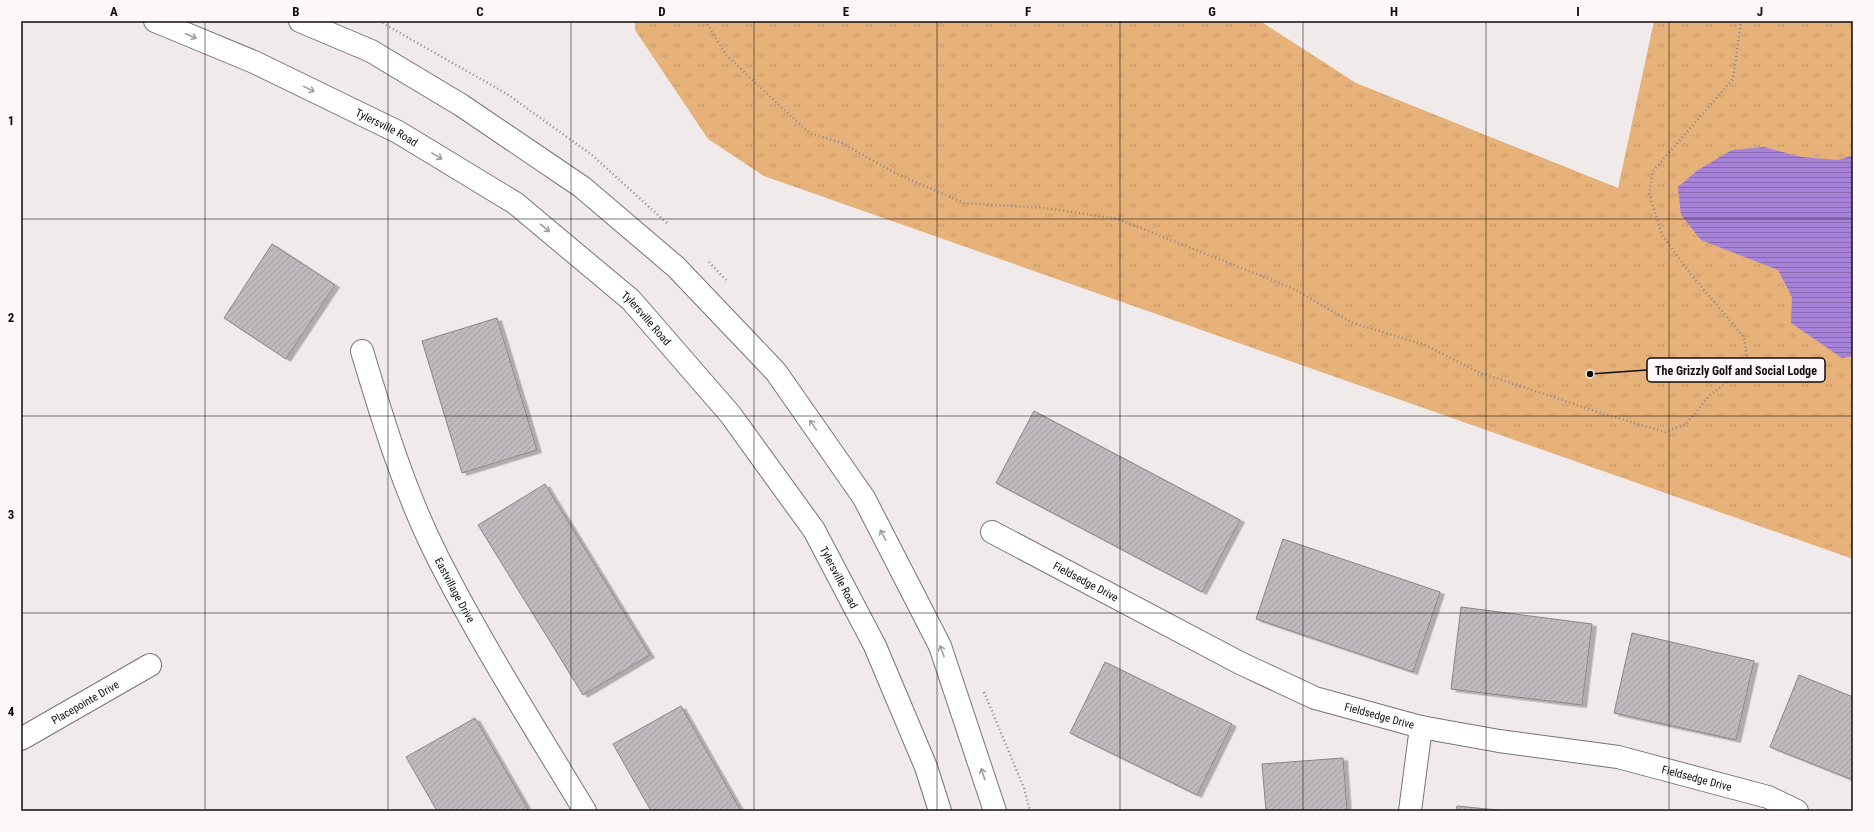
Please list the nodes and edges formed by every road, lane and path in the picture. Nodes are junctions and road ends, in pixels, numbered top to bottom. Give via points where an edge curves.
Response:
1 (155, 21) edge
2 (300, 21) edge
3 (705, 21) edge
4 (1741, 21) edge
5 (362, 351) dead end
6 (992, 532) dead end
7 (150, 665) dead end
8 (1421, 728) junction
9 (21, 739) edge
10 (585, 811) edge
11 (940, 811) edge
12 (995, 811) edge
13 (1410, 811) edge
14 (1797, 811) edge

1 -> 11 main road, Tylersville Road via 254,62 398,132 516,203 632,300 730,414 814,530 876,646 926,767
12 -> 2 main road via 940,646 864,498 776,372 676,267 582,187 462,105 371,51
3 - 4 path via 726,55 809,133 840,142 895,173 964,203 1046,208 1118,219 1292,288 1353,323 1425,344 1478,372 1665,432 1686,424 1709,396 1732,378 1747,360 1744,337 1692,276 1662,235 1649,192 1653,171 1733,79
5 - 10 main road, Eastvillage Drive via 409,493 437,558
6 - 8 main road, Fieldsedge Drive via 1240,663 1316,698
7 - 9 main road, Placepointe Drive
8 - 13 main road
8 - 14 main road, Fieldsedge Drive via 1618,757 1768,797

